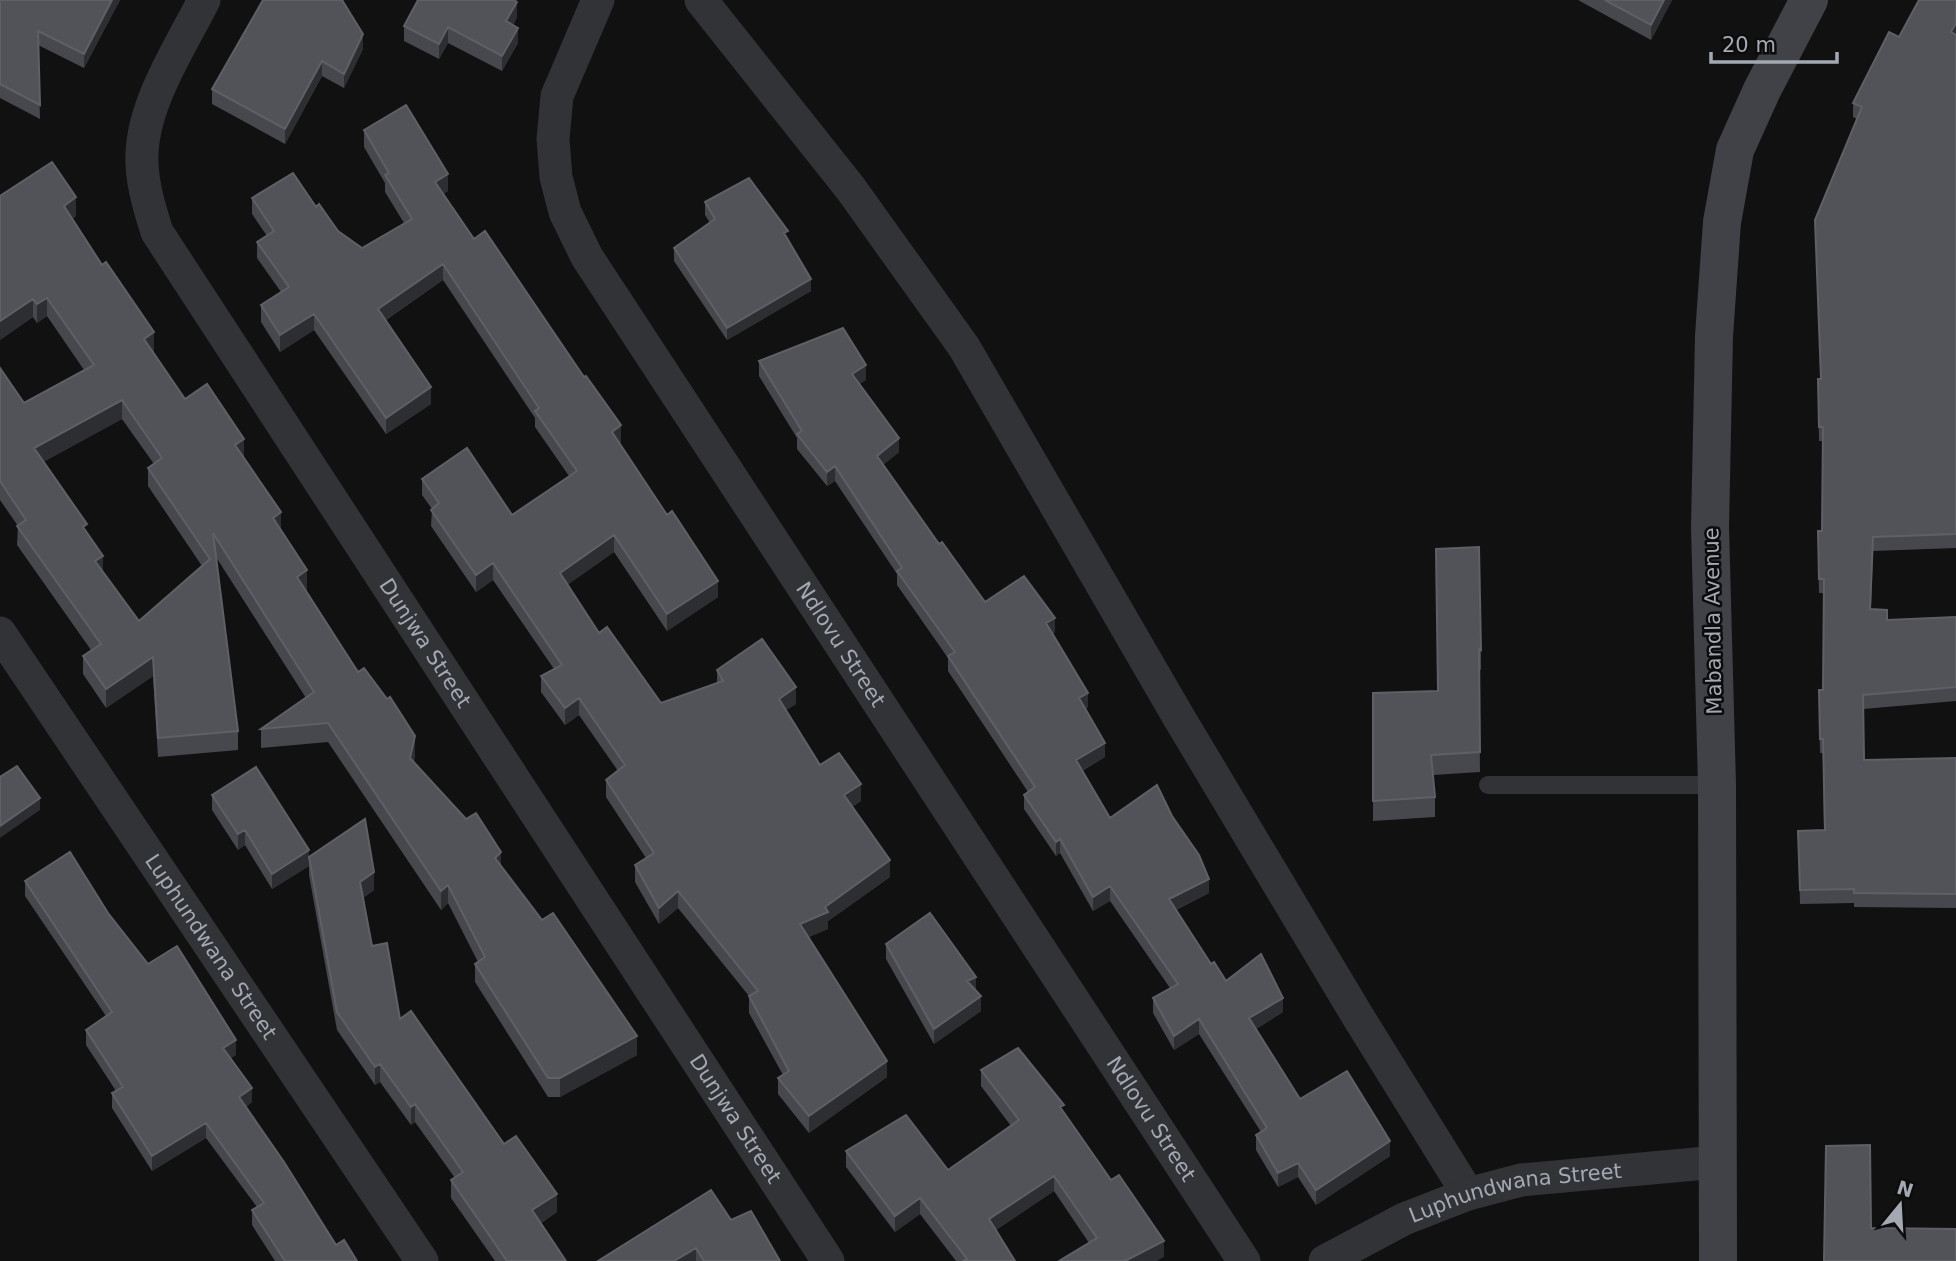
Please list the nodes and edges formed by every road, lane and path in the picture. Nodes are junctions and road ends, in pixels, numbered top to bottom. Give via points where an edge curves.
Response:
1 (204, 0) edge
2 (598, 0) edge
3 (701, 0) edge
4 (1809, 0) edge
5 (0, 633) edge
6 (1488, 785) dead end
7 (1717, 785) junction
8 (1717, 1163) junction
9 (1468, 1194) junction
10 (422, 1261) edge
11 (828, 1261) edge
12 (1244, 1261) edge
13 (1325, 1261) edge
14 (1718, 1261) edge

1 - 11 street, Dunjwa Street via 155,97 144,132 142,164 157,232
2 - 12 street, Ndlovu Street via 556,96 553,139 565,212 587,257
3 - 9 street via 851,189 964,347 1185,729
4 - 7 street, Mabandla Avenue via 1735,150 1722,222 1714,336 1710,527
5 - 10 street, Luphundwana Street
6 - 7 lane
7 - 8 street, Mabandla Avenue
8 - 9 street, Luphundwana Street via 1521,1180
8 - 14 street, Mabandla Avenue
9 - 13 street, Luphundwana Street via 1405,1219

